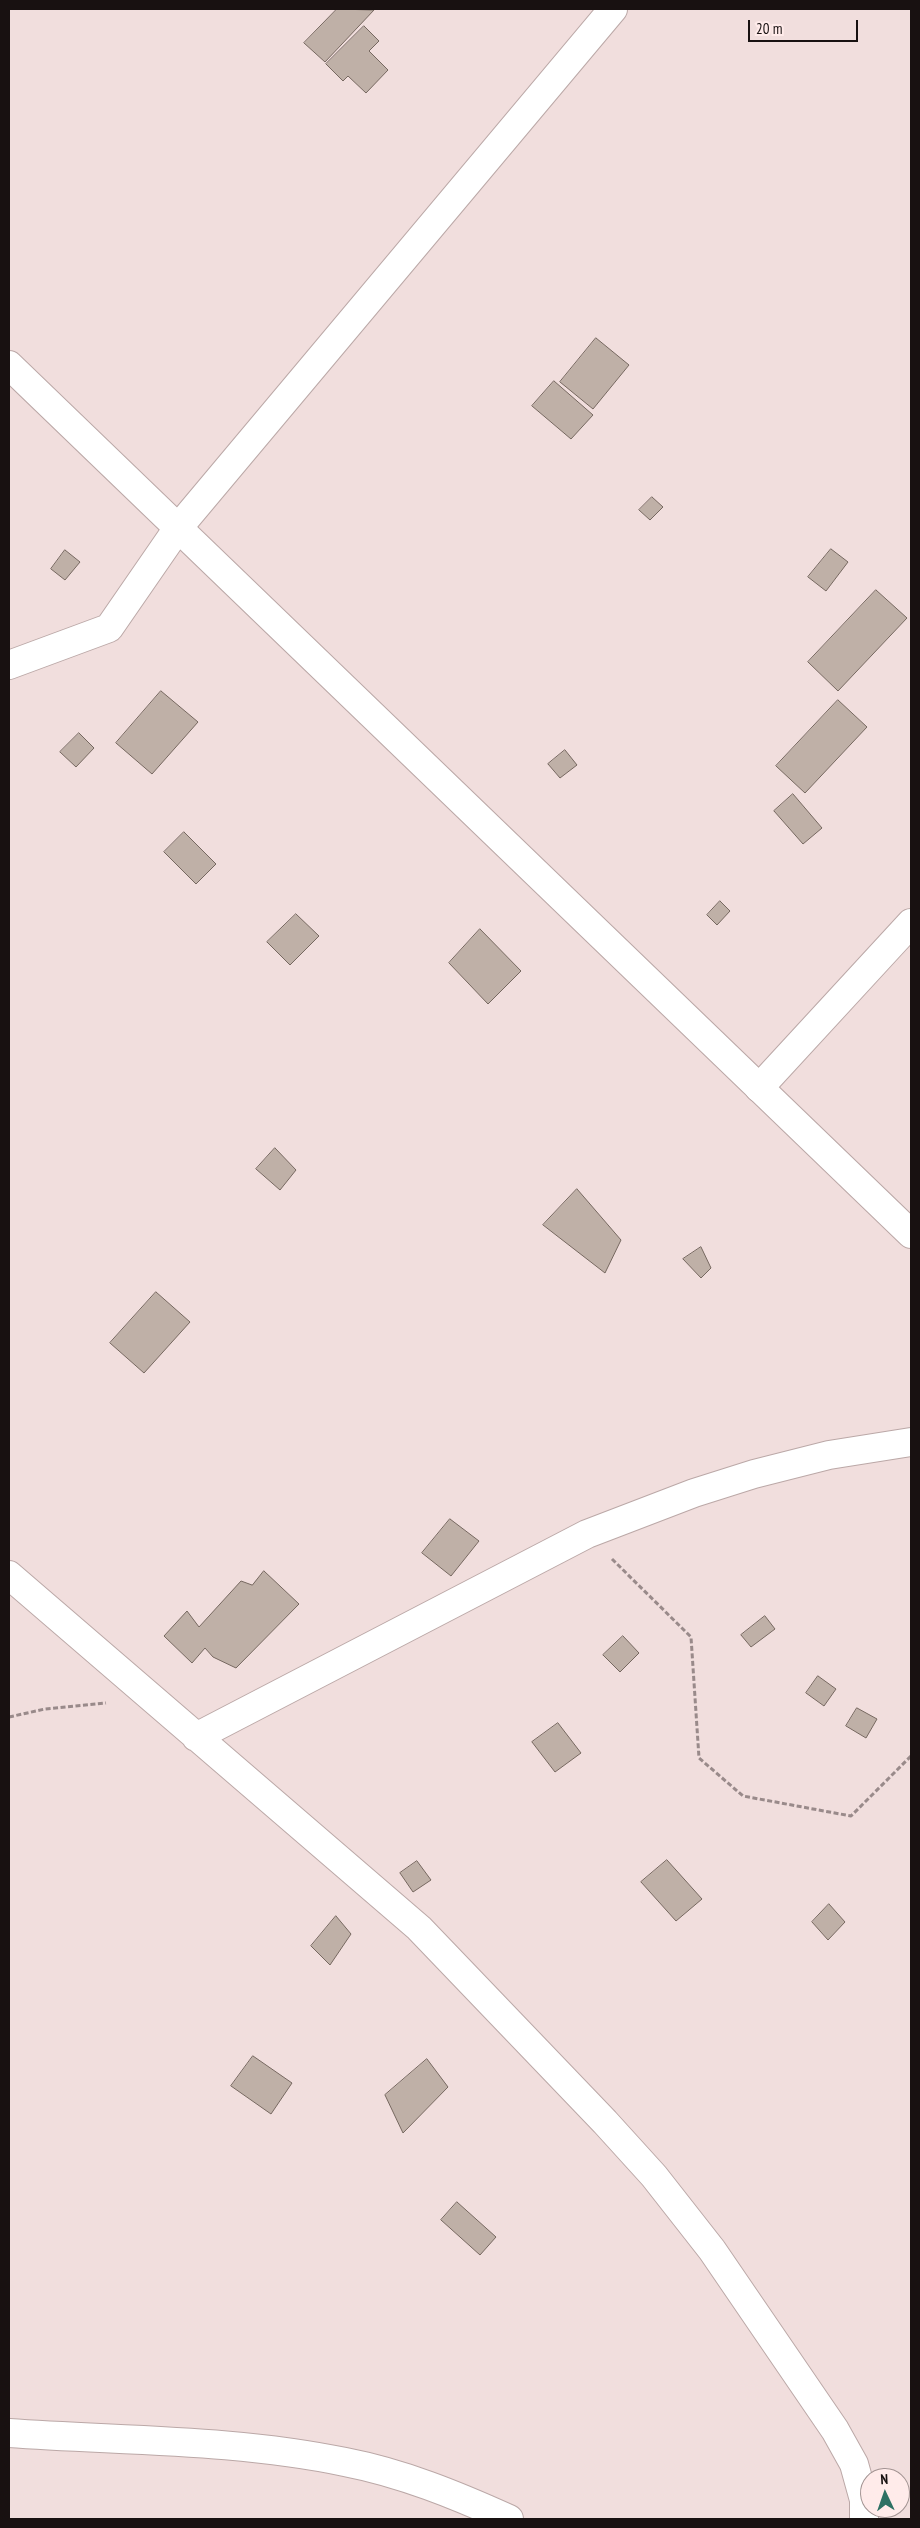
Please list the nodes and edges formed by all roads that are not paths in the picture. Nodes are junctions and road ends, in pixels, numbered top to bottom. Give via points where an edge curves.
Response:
1 (613, 9) edge
2 (9, 365) edge
3 (178, 528) junction
4 (9, 665) edge
5 (911, 923) edge
6 (759, 1088) junction
7 (911, 1234) edge
8 (911, 1442) edge
9 (9, 1575) edge
10 (196, 1737) junction
11 (9, 2433) edge
12 (509, 2519) edge
13 (864, 2519) edge

1 - 3 street
2 - 3 street
3 - 4 street via 110,628
3 - 6 street
5 - 6 street
6 - 7 street
8 - 10 street via 829,1456 754,1474 587,1534
9 - 10 street
10 - 13 street via 419,1928 654,2176 712,2250 835,2430 854,2464 864,2500
11 - 12 street via 292,2452 399,2475

